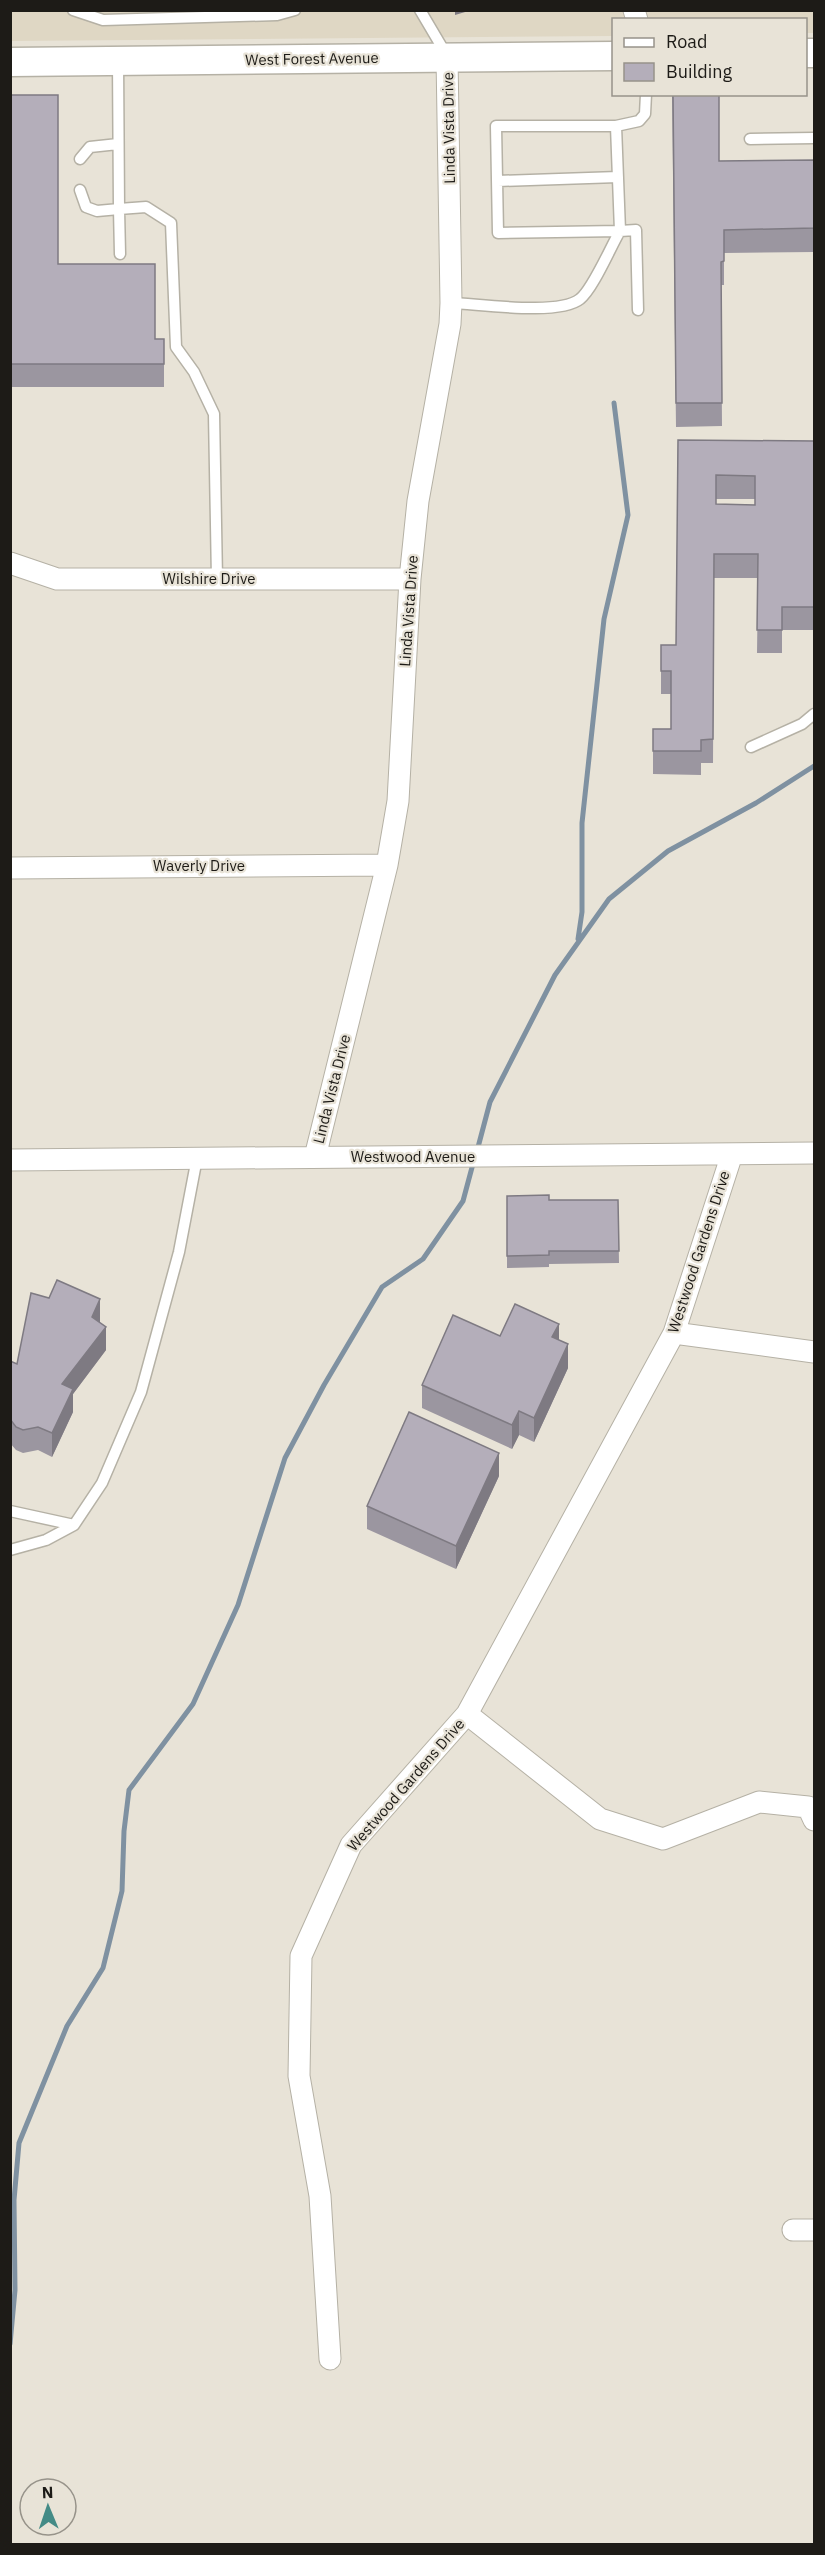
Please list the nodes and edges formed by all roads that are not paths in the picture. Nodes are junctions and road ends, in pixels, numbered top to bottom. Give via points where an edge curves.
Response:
1 (73, 10) edge
2 (295, 10) edge
3 (420, 10) edge
4 (612, 56) edge
5 (447, 57) junction
6 (118, 61) junction
7 (10, 62) edge
8 (646, 96) edge
9 (616, 126) junction
10 (814, 138) edge
11 (750, 139) dead end
12 (118, 144) junction
13 (80, 159) dead end
14 (618, 177) junction
15 (498, 181) junction
16 (80, 190) dead end
17 (119, 208) junction
18 (620, 231) junction
19 (120, 254) dead end
20 (452, 303) junction
21 (638, 310) dead end
22 (10, 563) edge
23 (217, 579) junction
24 (410, 579) junction
25 (814, 714) edge
26 (751, 747) dead end
27 (387, 865) junction
28 (10, 868) edge
29 (814, 1153) edge
30 (732, 1154) junction
31 (315, 1157) junction
32 (197, 1158) junction
33 (10, 1160) edge
34 (674, 1333) junction
35 (814, 1352) edge
36 (10, 1511) edge
37 (74, 1525) junction
38 (10, 1550) edge
39 (467, 1714) junction
40 (814, 1820) edge
41 (793, 2230) dead end
42 (814, 2230) edge
43 (330, 2359) dead end

1 - 2 lane via 103,20 277,15
3 - 5 lane
4 - 5 main road, West Forest Avenue
5 - 6 main road, West Forest Avenue
5 - 20 street, Linda Vista Drive
6 - 7 main road, West Forest Avenue
6 - 12 lane
8 - 9 lane via 645,114 639,121
9 - 14 lane
9 - 15 lane via 496,126
10 - 11 lane
12 - 13 lane via 90,147
12 - 17 lane
14 - 15 lane
14 - 18 lane
15 - 18 lane via 498,233
16 - 17 lane via 86,207 97,211
17 - 19 lane
17 - 23 lane via 146,207 171,222 176,347 194,372 214,414
18 - 20 lane via 581,299 556,309
18 - 21 lane via 636,230
20 - 24 street, Linda Vista Drive via 418,501
22 - 23 street, Wilshire Drive via 57,579
23 - 24 street, Wilshire Drive
24 - 27 street, Linda Vista Drive via 398,801
25 - 26 lane via 802,724
27 - 28 street, Waverly Drive
27 - 31 street, Linda Vista Drive
29 - 30 street, Westwood Avenue
30 - 31 street, Westwood Avenue
30 - 34 street, Westwood Gardens Drive
31 - 32 street, Westwood Avenue
32 - 33 street, Westwood Avenue
32 - 37 lane via 179,1252 141,1392 102,1483
34 - 35 street
34 - 39 street, Westwood Gardens Drive
36 - 37 lane
37 - 38 lane via 46,1540
39 - 40 street via 600,1819 663,1839 759,1802 808,1807
39 - 43 street, Westwood Gardens Drive via 351,1845 301,1956 299,2076 320,2196
41 - 42 street

